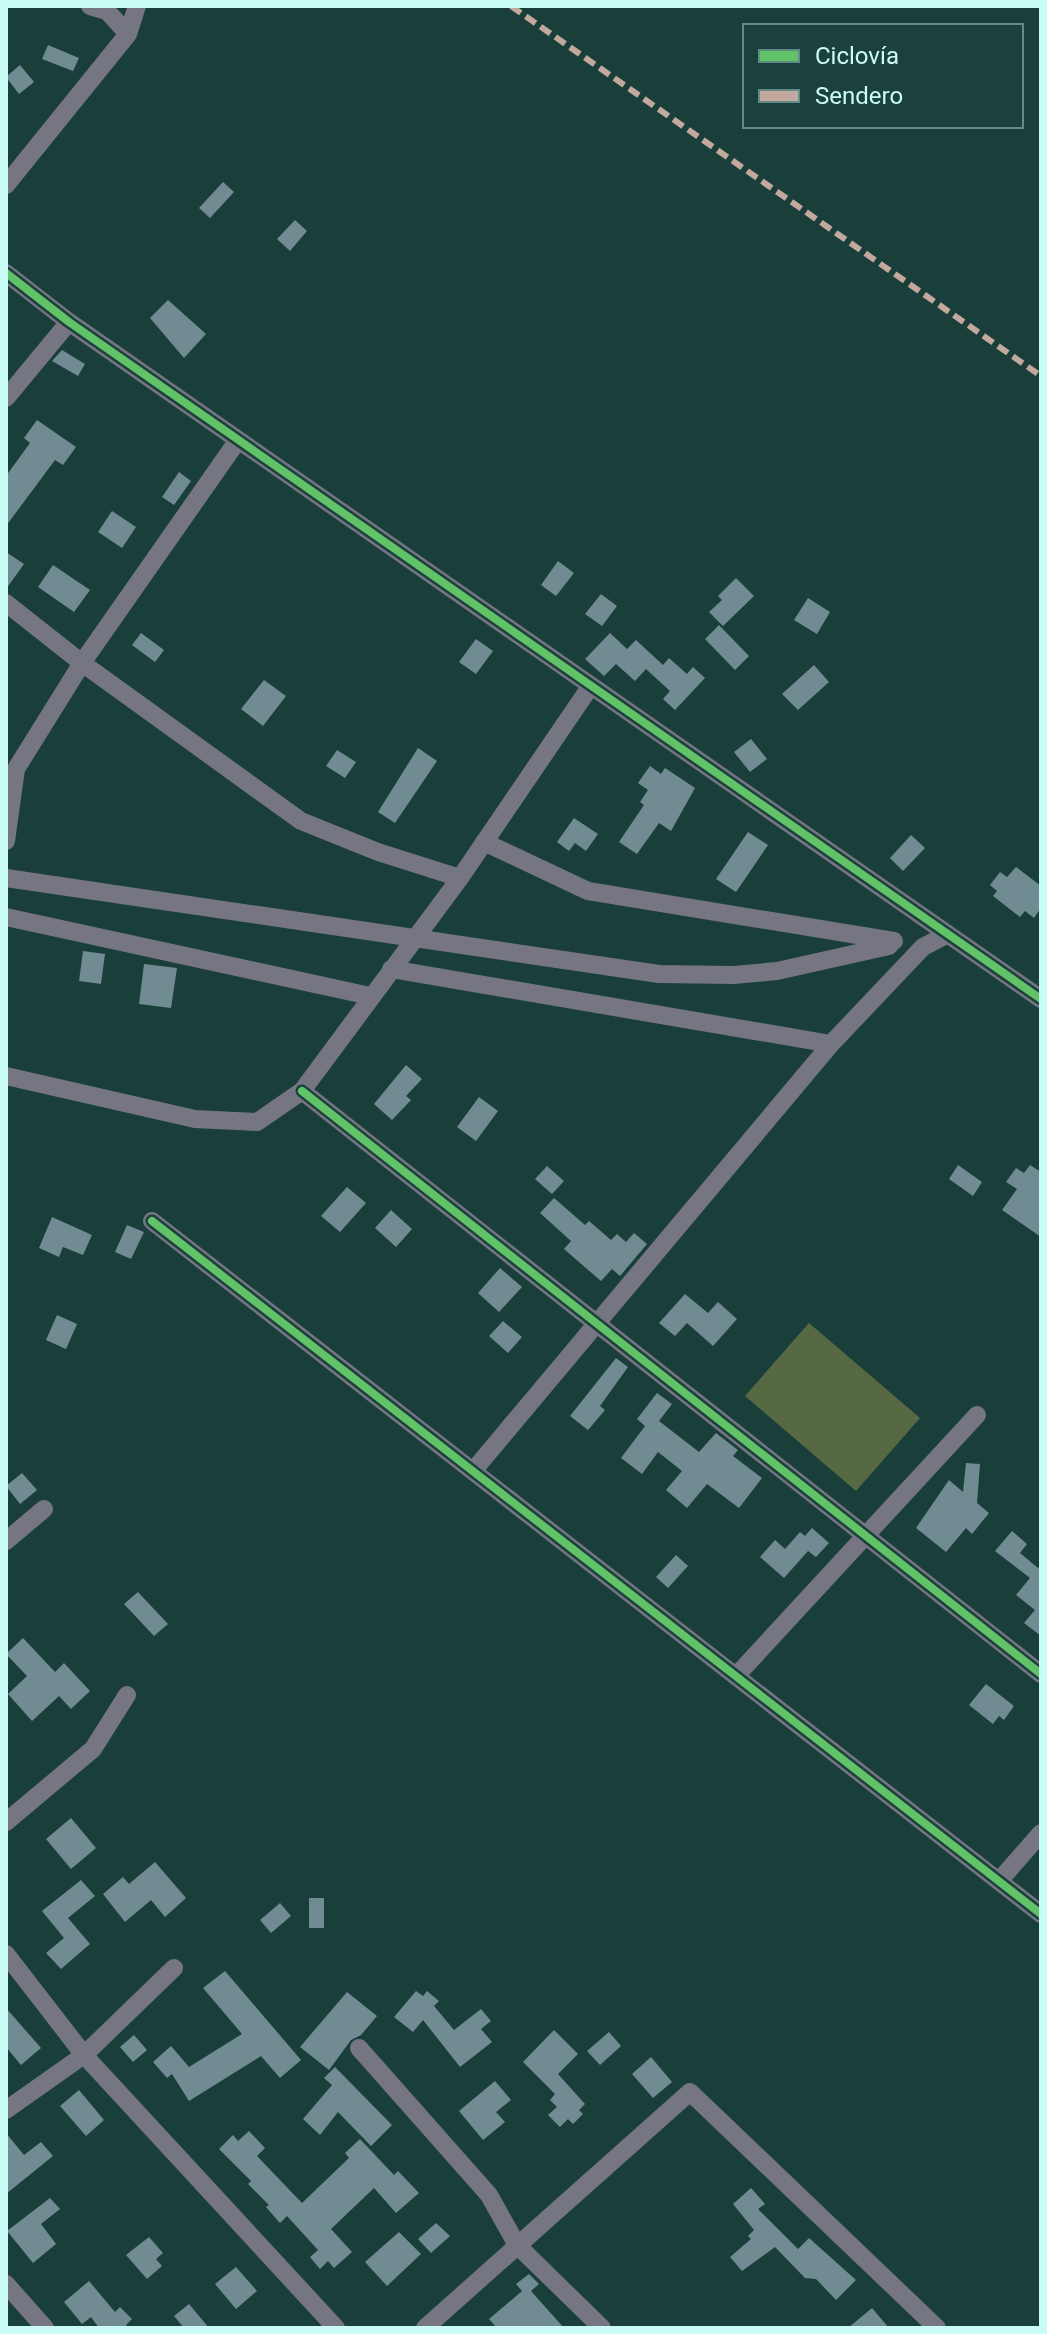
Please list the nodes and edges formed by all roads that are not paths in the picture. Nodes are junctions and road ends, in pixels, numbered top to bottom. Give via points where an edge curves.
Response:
1 (90, 6) edge
2 (137, 6) edge
3 (128, 34) junction
4 (6, 185) edge
5 (6, 273) edge
6 (69, 322) junction
7 (6, 398) edge
8 (238, 440) junction
9 (6, 603) edge
10 (82, 663) junction
11 (590, 687) junction
12 (11, 768) edge
13 (6, 841) edge
14 (484, 842) junction
15 (6, 878) edge
16 (460, 878) junction
17 (6, 917) edge
18 (948, 934) junction
19 (416, 936) junction
20 (893, 941) junction
21 (923, 947) junction
22 (391, 969) junction
23 (370, 996) junction
24 (1041, 999) edge
25 (831, 1044) junction
26 (6, 1076) edge
27 (302, 1091) junction
28 (152, 1221) dead end
29 (596, 1323) junction
30 (977, 1415) dead end
31 (473, 1471) junction
32 (44, 1509) dead end
33 (866, 1536) junction
34 (6, 1541) edge
35 (1041, 1674) edge
36 (736, 1676) junction
37 (127, 1695) dead end
38 (6, 1822) edge
39 (1041, 1833) edge
40 (999, 1881) junction
41 (1041, 1914) edge
42 (6, 1954) edge
43 (174, 1968) dead end
44 (359, 2048) dead end
45 (84, 2055) junction
46 (6, 2110) edge
47 (517, 2245) junction
48 (6, 2284) edge
49 (45, 2328) edge
50 (336, 2328) edge
51 (425, 2328) edge
52 (602, 2328) edge
53 (937, 2328) edge

1 - 3 street via 107,11
2 - 3 street
3 - 4 street
5 - 6 street
6 - 7 street
6 - 8 street
8 - 10 street
8 - 11 street
9 - 10 street
10 - 12 street
10 - 16 street via 301,821
11 - 14 street
11 - 18 street
12 - 13 street
14 - 16 street
14 - 20 street via 588,891
15 - 19 street
16 - 19 street
17 - 23 street
18 - 21 street
18 - 24 street
19 - 20 street via 569,963 659,974 734,975 777,971
19 - 22 street
20 - 21 street
21 - 25 street
22 - 23 street
22 - 25 street
23 - 27 street
25 - 29 street
26 - 27 street via 211,1120 257,1122
27 - 29 street
28 - 31 street
29 - 31 street
29 - 33 street
30 - 33 street
31 - 36 street
32 - 34 street
33 - 35 street
33 - 36 street
36 - 40 street
37 - 38 street via 93,1749
39 - 40 street
40 - 41 street
42 - 45 street
43 - 45 street
44 - 47 street via 489,2195
45 - 46 street
45 - 50 street
47 - 51 street
47 - 52 street
47 - 53 street via 690,2092
48 - 49 street

